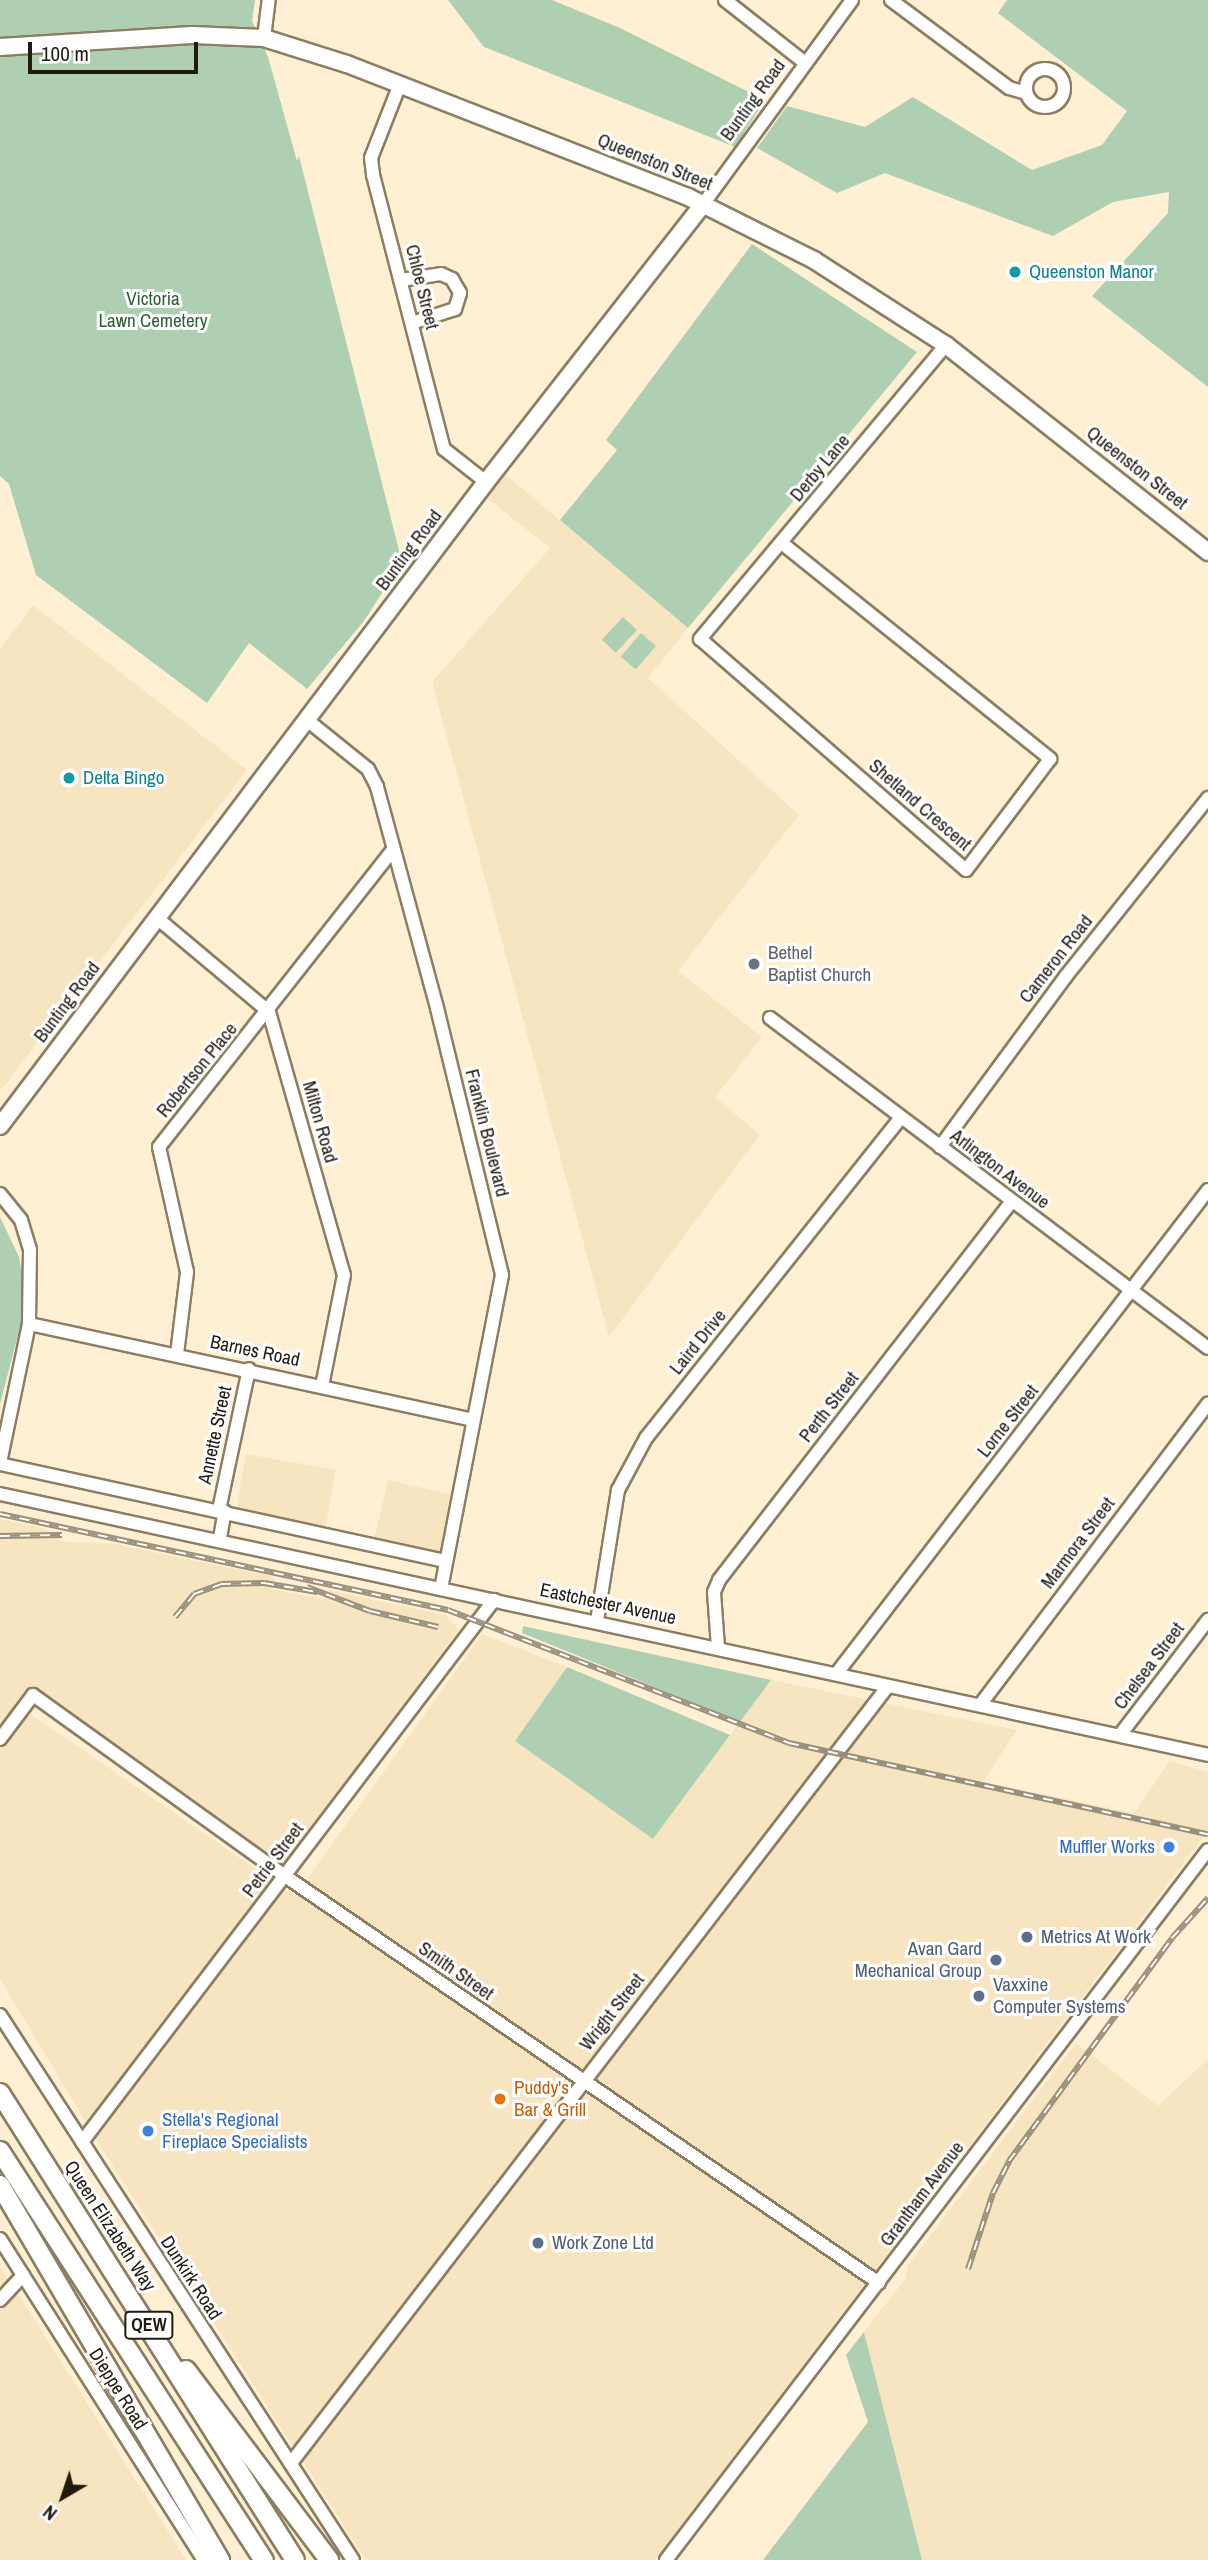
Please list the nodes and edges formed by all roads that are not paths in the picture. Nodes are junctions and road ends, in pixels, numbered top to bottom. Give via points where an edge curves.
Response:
1 (270, 0) edge
2 (725, 0) edge
3 (852, 0) edge
4 (891, 0) edge
5 (264, 38) junction
6 (0, 47) edge
7 (805, 63) junction
8 (400, 84) junction
9 (1026, 93) dead end
10 (704, 203) junction
11 (401, 279) junction
12 (412, 323) junction
13 (946, 345) junction
14 (486, 482) junction
15 (782, 544) junction
16 (1206, 549) edge
17 (722, 613) joint
18 (307, 720) junction
19 (1208, 798) edge
20 (393, 850) junction
21 (158, 918) junction
22 (269, 1012) junction
23 (770, 1018) dead end
24 (900, 1119) junction
25 (0, 1126) edge
26 (940, 1147) junction
27 (1208, 1190) edge
28 (0, 1194) edge
29 (1011, 1202) junction
30 (1132, 1293) junction
31 (29, 1324) junction
32 (1208, 1348) edge
33 (177, 1354) junction
34 (249, 1369) junction
35 (322, 1385) junction
36 (1208, 1404) edge
37 (473, 1420) junction
38 (0, 1464) edge
39 (0, 1494) edge
40 (222, 1510) junction
41 (220, 1538) junction
42 (445, 1561) junction
43 (441, 1589) junction
44 (494, 1600) junction
45 (1208, 1620) edge
46 (597, 1621) junction
47 (718, 1647) junction
48 (837, 1673) junction
49 (888, 1686) junction
50 (980, 1705) junction
51 (1120, 1735) junction
52 (0, 1739) edge
53 (1208, 1755) edge
54 (1208, 1850) edge
55 (285, 1877) junction
56 (0, 2015) edge
57 (582, 2081) junction
58 (0, 2093) edge
59 (82, 2142) junction
60 (0, 2151) edge
61 (0, 2185) edge
62 (0, 2239) edge
63 (23, 2275) junction
64 (878, 2283) junction
65 (0, 2300) edge
66 (160, 2342) junction
67 (291, 2463) junction
68 (197, 2557) edge
69 (220, 2560) edge
70 (264, 2560) edge
71 (295, 2560) edge
72 (329, 2560) edge
73 (354, 2560) edge
74 (666, 2560) edge

1 - 5 street
2 - 7 street
3 - 7 street, Bunting Road
4 - 9 street via 1009,88
5 - 6 main road, Queenston Street via 192,35
5 - 8 main road, Queenston Street
7 - 10 street, Bunting Road
8 - 10 main road, Queenston Street
8 - 11 street, Chloe Street via 371,158
10 - 13 main road, Queenston Street via 814,260
10 - 14 main road, Bunting Road
11 - 12 street, Chloe Street
11 - 12 street via 441,274 452,279 460,293 455,309
12 - 14 street, Chloe Street via 444,449
13 - 15 street, Derby Lane
13 - 16 main road, Queenston Street
14 - 18 main road, Bunting Road
15 - 17 street, Derby Lane
15 - 17 street, Shetland Crescent via 1050,759 966,870 700,639
18 - 20 street, Franklin Boulevard via 368,769
18 - 21 main road, Bunting Road
19 - 26 street, Cameron Road via 1066,976
20 - 22 street, Robertson Place
20 - 37 street, Franklin Boulevard via 502,1275
21 - 22 street
21 - 25 main road, Bunting Road
22 - 33 street, Robertson Place via 159,1147 187,1272
22 - 35 street, Milton Road via 344,1275
23 - 24 street, Arlington Avenue
24 - 26 street, Arlington Avenue
24 - 46 street, Laird Drive via 646,1438 618,1490
26 - 29 street, Arlington Avenue
27 - 30 street, Lorne Street
28 - 31 street via 21,1220 30,1250
29 - 30 street, Arlington Avenue
29 - 47 street, Perth Street via 719,1580 714,1592
30 - 32 street, Arlington Avenue
30 - 48 street, Lorne Street
31 - 33 street, Barnes Road
31 - 38 street
33 - 34 street, Barnes Road
34 - 35 street, Barnes Road
34 - 40 street, Annette Street
35 - 37 street, Barnes Road
36 - 50 street, Marmora Street
37 - 42 street, Franklin Boulevard
38 - 40 street
39 - 41 street, Eastchester Avenue
40 - 41 street, Annette Street
40 - 42 street
41 - 43 street, Eastchester Avenue
42 - 43 street, Franklin Boulevard
43 - 44 street, Eastchester Avenue
44 - 46 street, Eastchester Avenue
44 - 55 street, Petrie Street
45 - 51 street, Chelsea Street
46 - 47 street, Eastchester Avenue
47 - 48 street, Eastchester Avenue
48 - 49 street, Eastchester Avenue
49 - 50 street, Eastchester Avenue
49 - 57 street, Wright Street
50 - 51 street, Eastchester Avenue
51 - 53 street, Eastchester Avenue
52 - 55 street, Smith Street via 33,1695
54 - 64 street, Grantham Avenue
55 - 57 street, Smith Street
55 - 59 street, Petrie Street
56 - 59 street, Dunkirk Road
57 - 64 street, Smith Street
57 - 67 street, Wright Street
58 - 66 highway, Queen Elizabeth Way / QEW
59 - 67 street, Dunkirk Road
60 - 70 highway, QEW
61 - 69 highway
62 - 63 street, Dieppe Road
63 - 65 street
63 - 68 street, Dieppe Road
64 - 74 street, Grantham Avenue
66 - 71 highway, Queen Elizabeth Way / QEW
66 - 72 highway via 204,2388
67 - 73 street, Dunkirk Road

